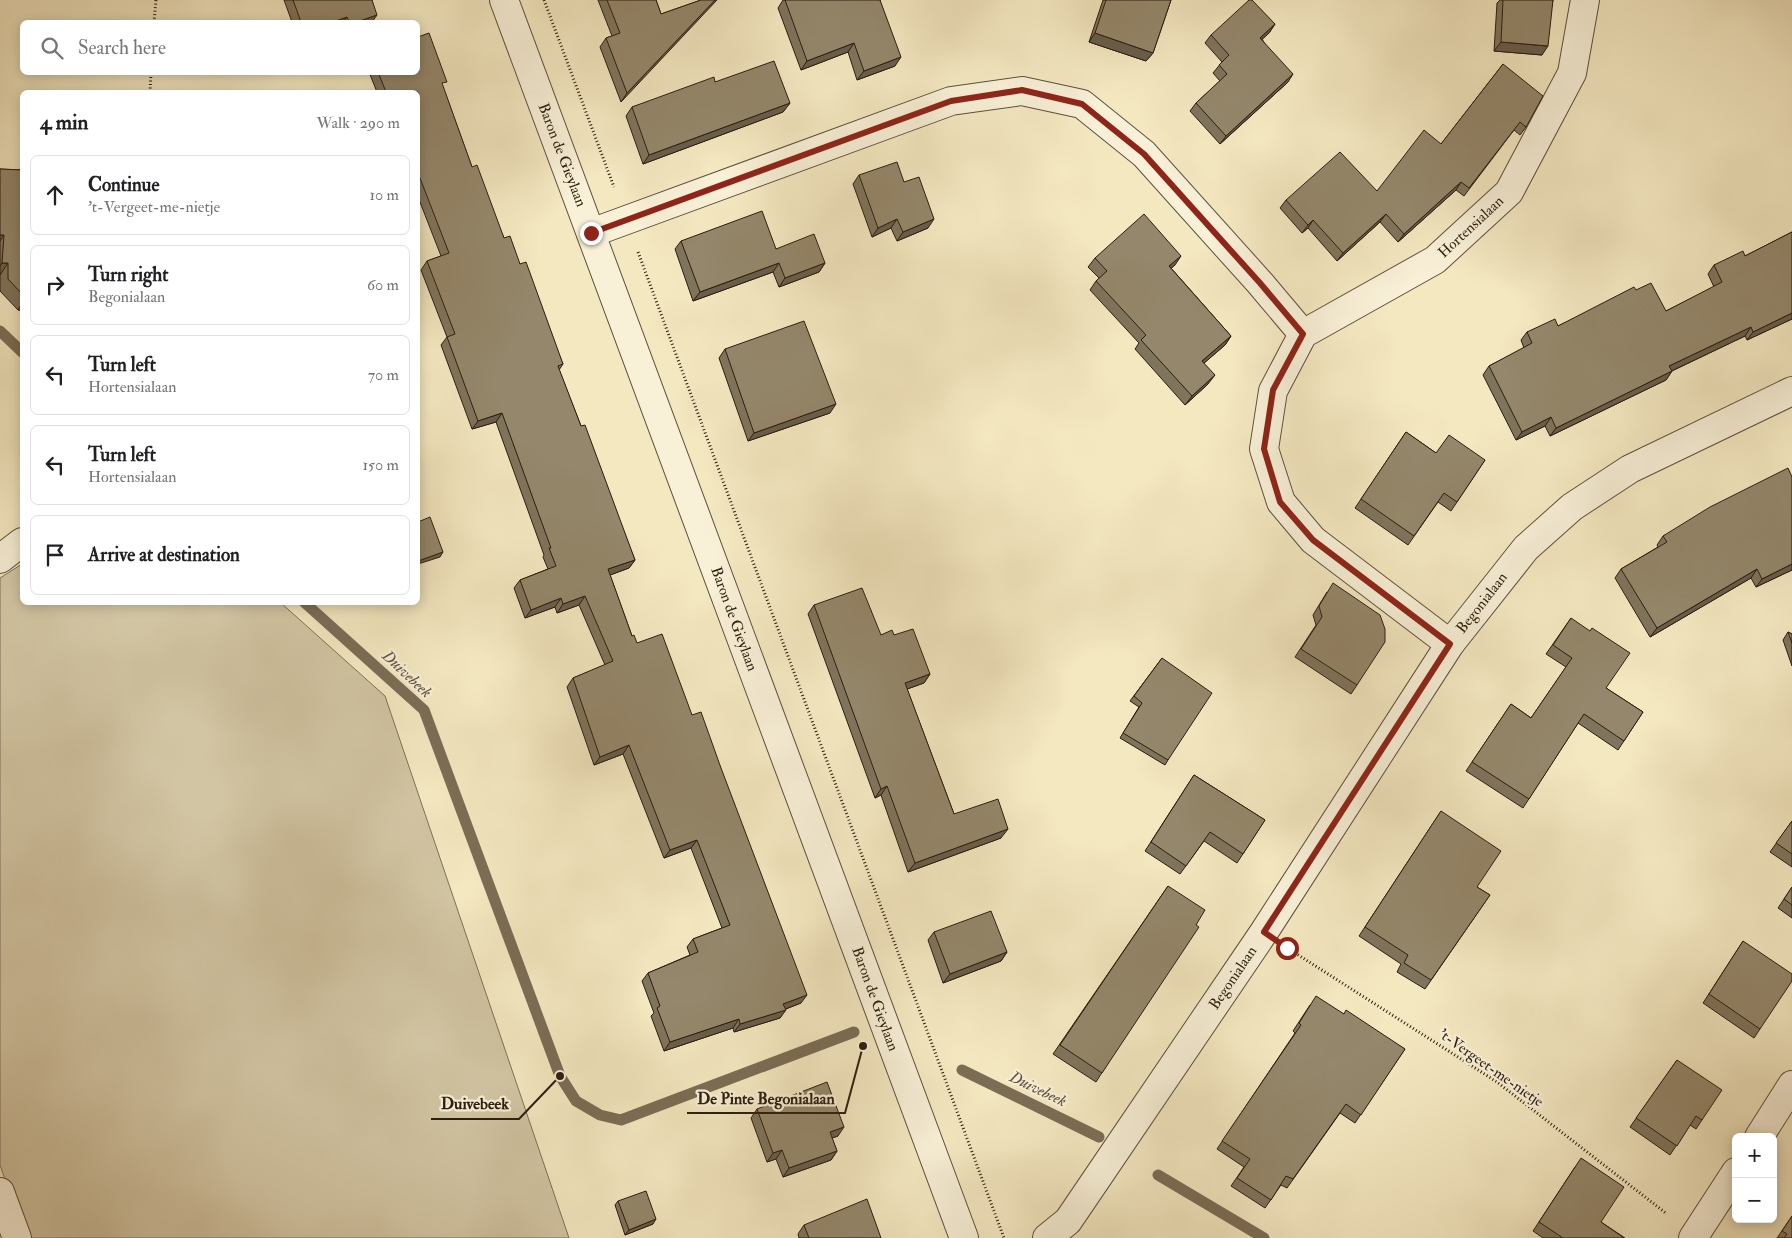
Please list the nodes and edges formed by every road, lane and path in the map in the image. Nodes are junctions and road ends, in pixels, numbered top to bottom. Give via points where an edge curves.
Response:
1 (156, 0) edge
2 (504, 0) edge
3 (544, 0) edge
4 (1585, 0) edge
5 (154, 20) edge
6 (151, 75) edge
7 (150, 90) edge
8 (626, 220) junction
9 (591, 233) junction
10 (1303, 334) junction
11 (1792, 391) edge
12 (20, 543) edge
13 (0, 558) edge
14 (1450, 644) junction
15 (1264, 932) junction
16 (1792, 1085) edge
17 (1762, 1133) edge
18 (1732, 1178) edge
19 (0, 1192) edge
20 (1694, 1237) edge
21 (17, 1238) edge
22 (964, 1238) edge
23 (1004, 1238) edge
24 (1047, 1238) edge

1 - 5 path
2 - 9 street, Baron de Gieylaan
3 - 8 path
4 - 10 street, Hortensialaan via 1572,73 1509,192 1435,260
6 - 7 path
8 - 9 street
8 - 10 street via 951,101 1022,90 1082,104 1144,154
8 - 23 path
9 - 22 street, Baron de Gieylaan
10 - 14 street via 1273,390 1264,449 1280,502 1313,540
11 - 14 street, Begonialaan via 1630,469 1572,507 1526,548
12 - 13 street
14 - 15 street, Begonialaan
15 - 20 path, 't-Vergeet-me-nietje via 1497,1082
15 - 24 street, Begonialaan via 1068,1221
16 - 17 street
18 - 20 street
19 - 21 street

